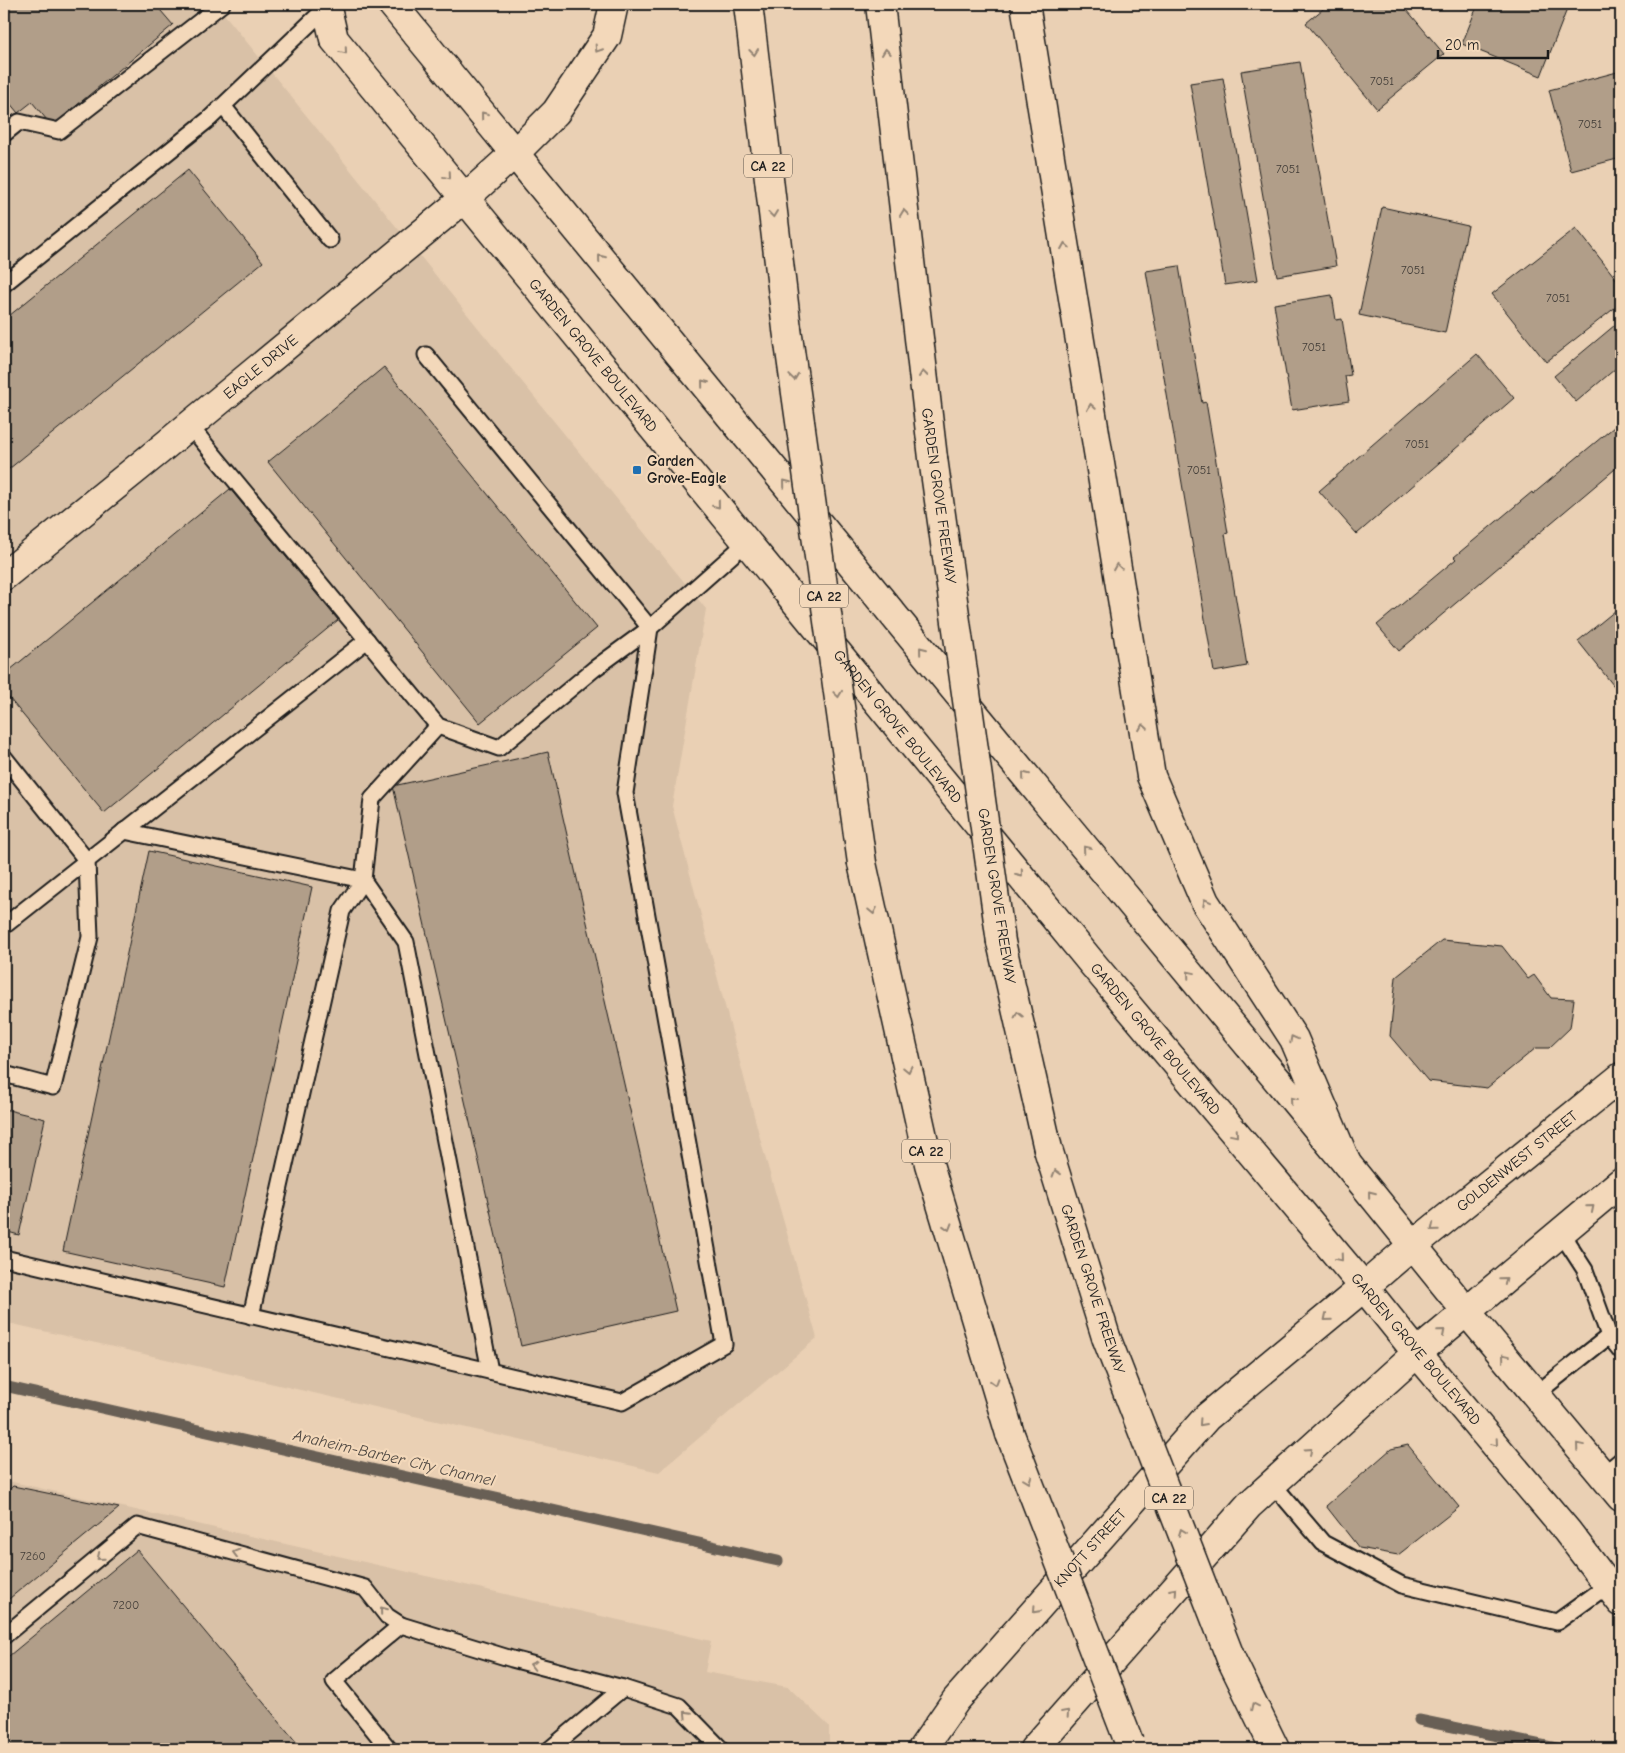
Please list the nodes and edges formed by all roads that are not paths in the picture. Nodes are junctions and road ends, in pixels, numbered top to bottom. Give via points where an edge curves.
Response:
1 (222, 4) edge
2 (392, 4) edge
3 (614, 4) edge
4 (748, 4) edge
5 (880, 4) edge
6 (1024, 4) edge
7 (326, 5) edge
8 (224, 106) junction
9 (4, 134) edge
10 (515, 153) junction
11 (465, 198) junction
12 (330, 240) dead end
13 (4, 284) edge
14 (426, 355) dead end
15 (190, 426) junction
16 (747, 542) junction
17 (4, 576) edge
18 (650, 628) junction
19 (367, 640) junction
20 (438, 726) junction
21 (4, 757) edge
22 (124, 831) junction
23 (87, 861) junction
24 (363, 880) junction
25 (4, 926) edge
26 (4, 1074) edge
27 (1621, 1077) edge
28 (1347, 1164) junction
29 (1621, 1182) edge
30 (1561, 1233) junction
31 (1412, 1246) junction
32 (4, 1258) edge
33 (1364, 1287) junction
34 (1466, 1311) junction
35 (251, 1316) junction
36 (1609, 1336) junction
37 (1621, 1351) edge
38 (1417, 1353) junction
39 (490, 1372) junction
40 (1536, 1394) junction
41 (1612, 1468) edge
42 (1272, 1484) junction
43 (1621, 1497) edge
44 (1615, 1593) edge
45 (401, 1625) junction
46 (4, 1636) edge
47 (623, 1688) junction
48 (1131, 1746) edge
49 (389, 1749) edge
50 (550, 1749) edge
51 (721, 1749) edge
52 (922, 1749) edge
53 (1034, 1749) edge
54 (1275, 1749) edge

1 - 9 lane via 58,131 19,122
10 -> 2 main road
3 -> 10 main road, EAGLE DRIVE via 607,36 556,112
4 -> 48 main road, CA 22, bridge via 787,329 862,863 929,1164 1010,1434
54 -> 5 main road, GARDEN GROVE FREEWAY / CA 22, bridge via 1231,1659 1106,1336 1048,1149 1001,942 933,458
28 -> 6 main road via 1294,1039 1205,902 1151,776
7 - 8 lane
7 -> 11 main road, GARDEN GROVE BOULEVARD via 334,39
8 - 12 lane
8 - 13 lane
10 - 11 main road, EAGLE DRIVE
28 -> 10 main road
11 - 15 main road, EAGLE DRIVE
11 -> 16 main road, GARDEN GROVE BOULEVARD
14 - 18 lane
15 - 17 main road, EAGLE DRIVE
15 - 19 lane
16 - 18 lane
16 -> 33 main road, GARDEN GROVE BOULEVARD
18 - 20 lane via 594,669 499,748
18 - 39 lane via 625,793 724,1344 622,1402
19 - 20 lane
19 - 22 lane
20 - 24 lane via 372,799
21 - 23 lane
22 - 23 lane
22 - 24 lane
23 - 25 lane
23 - 26 lane via 90,937 53,1086
24 - 35 lane via 342,911
24 - 39 lane via 406,942
27 -> 31 main road, GOLDENWEST STREET
31 -> 28 main road
30 -> 29 main road
34 -> 30 main road
30 - 36 lane via 1585,1270
31 - 33 main road, KNOTT STREET
31 - 34 main road
32 - 35 lane
33 - 38 main road, GARDEN GROVE BOULEVARD
33 -> 52 main road, KNOTT STREET via 1207,1417 956,1700
38 -> 34 main road
40 -> 34 main road
35 - 39 lane
36 - 37 lane
36 - 40 lane
42 -> 38 main road
38 -> 44 main road, GARDEN GROVE BOULEVARD via 1555,1516
41 -> 40 main road
41 - 43 main road
42 - 44 lane via 1323,1543 1402,1585 1557,1622
53 -> 42 main road via 1249,1505
45 -> 46 lane via 386,1616 365,1588 137,1526
47 -> 45 lane
45 - 49 lane via 334,1681
47 - 50 lane
51 -> 47 lane via 679,1706

